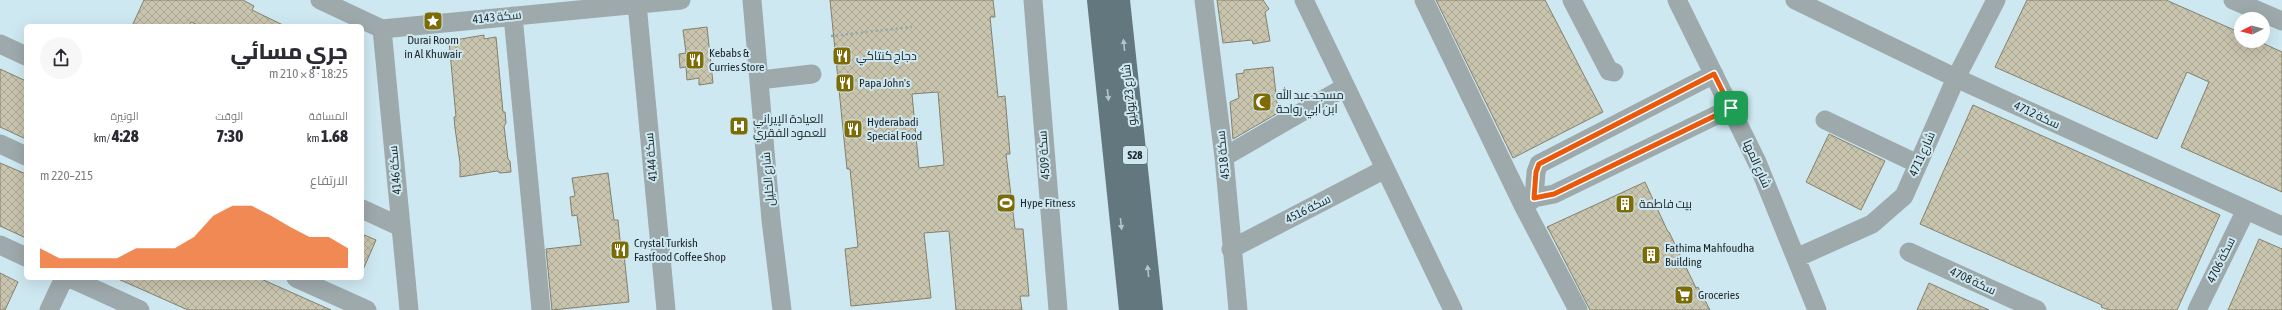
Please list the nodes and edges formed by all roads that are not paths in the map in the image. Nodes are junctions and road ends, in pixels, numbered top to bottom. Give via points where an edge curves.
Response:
1 (320, 0) edge
2 (681, 0) edge
3 (752, 0) edge
4 (1033, 0) edge
5 (1098, 0) edge
6 (1119, 0) edge
7 (1204, 0) edge
8 (1304, 0) edge
9 (1424, 0) edge
10 (1572, 0) edge
11 (1677, 0) edge
12 (1795, 0) edge
13 (1996, 0) edge
14 (2233, 0) edge
15 (636, 4) junction
16 (580, 5) edge
17 (513, 16) junction
18 (2282, 21) edge
19 (382, 29) junction
20 (0, 44) edge
21 (24, 55) edge
22 (1614, 72) dead end
23 (812, 74) dead end
24 (1714, 74) junction
25 (1956, 78) junction
26 (760, 80) junction
27 (1345, 87) junction
28 (1731, 108) junction
29 (1825, 120) dead end
30 (0, 144) edge
31 (24, 155) edge
32 (1224, 157) junction
33 (1918, 164) junction
34 (1385, 169) junction
35 (1529, 202) junction
36 (364, 210) edge
37 (2246, 210) junction
38 (2282, 226) edge
39 (401, 227) junction
40 (0, 245) edge
41 (1231, 250) junction
42 (1909, 252) dead end
43 (24, 256) edge
44 (1796, 258) junction
45 (63, 280) edge
46 (74, 280) edge
47 (300, 280) edge
48 (1450, 309) edge
49 (49, 310) edge
50 (140, 310) edge
51 (367, 310) edge
52 (409, 310) edge
53 (541, 310) edge
54 (666, 310) edge
55 (782, 310) edge
56 (1058, 310) edge
57 (1130, 310) edge
58 (1152, 310) edge
59 (1238, 310) edge
60 (1578, 310) edge
61 (1817, 310) edge
62 (2037, 310) edge
63 (2197, 310) edge

1 - 19 street
2 - 15 street, سكة 4143
3 - 26 street, شارع الخليل
4 - 56 street, سكة 4509
5 -> 57 main road, شارع 23 يوليو / S28
58 -> 6 main road, شارع 23 يوليو / S28
7 - 32 street, سكة 4518
8 - 27 street
9 - 35 street
10 - 22 street via 1609,71
11 - 24 street, شارع المها
12 - 25 street, سكة 4712
13 - 25 street, 4711 شارع
14 - 18 street
15 - 16 street, سكة 4143
15 - 54 street, سكة 4144
16 - 17 street, سكة 4143
17 - 19 street, سكة 4143
17 - 53 street
19 - 39 street, سكة 4146
20 - 21 street
23 - 26 street
24 - 28 street, شارع المها
24 - 35 street via 1539,164
25 - 33 street, 4711 شارع
25 - 37 street, سكة 4712
26 - 55 street, شارع الخليل via 771,220
27 - 32 street
27 - 34 street
28 - 35 street via 1554,194
28 - 44 street, شارع المها via 1757,162
29 - 33 street
30 - 31 street
32 - 41 street, سكة 4518
33 - 44 street, 4711 شارع via 1904,196 1872,224
34 - 41 street, سكة 4516
34 - 48 street
35 - 60 street
36 - 39 street
37 - 38 street, سكة 4712
37 - 63 street, 4706 سكة
39 - 52 street, سكة 4146
40 - 43 street
41 - 59 street, سكة 4518
42 - 62 street, سكة 4708
44 - 61 street, شارع المها
45 - 49 street
46 - 50 street
47 - 51 street

